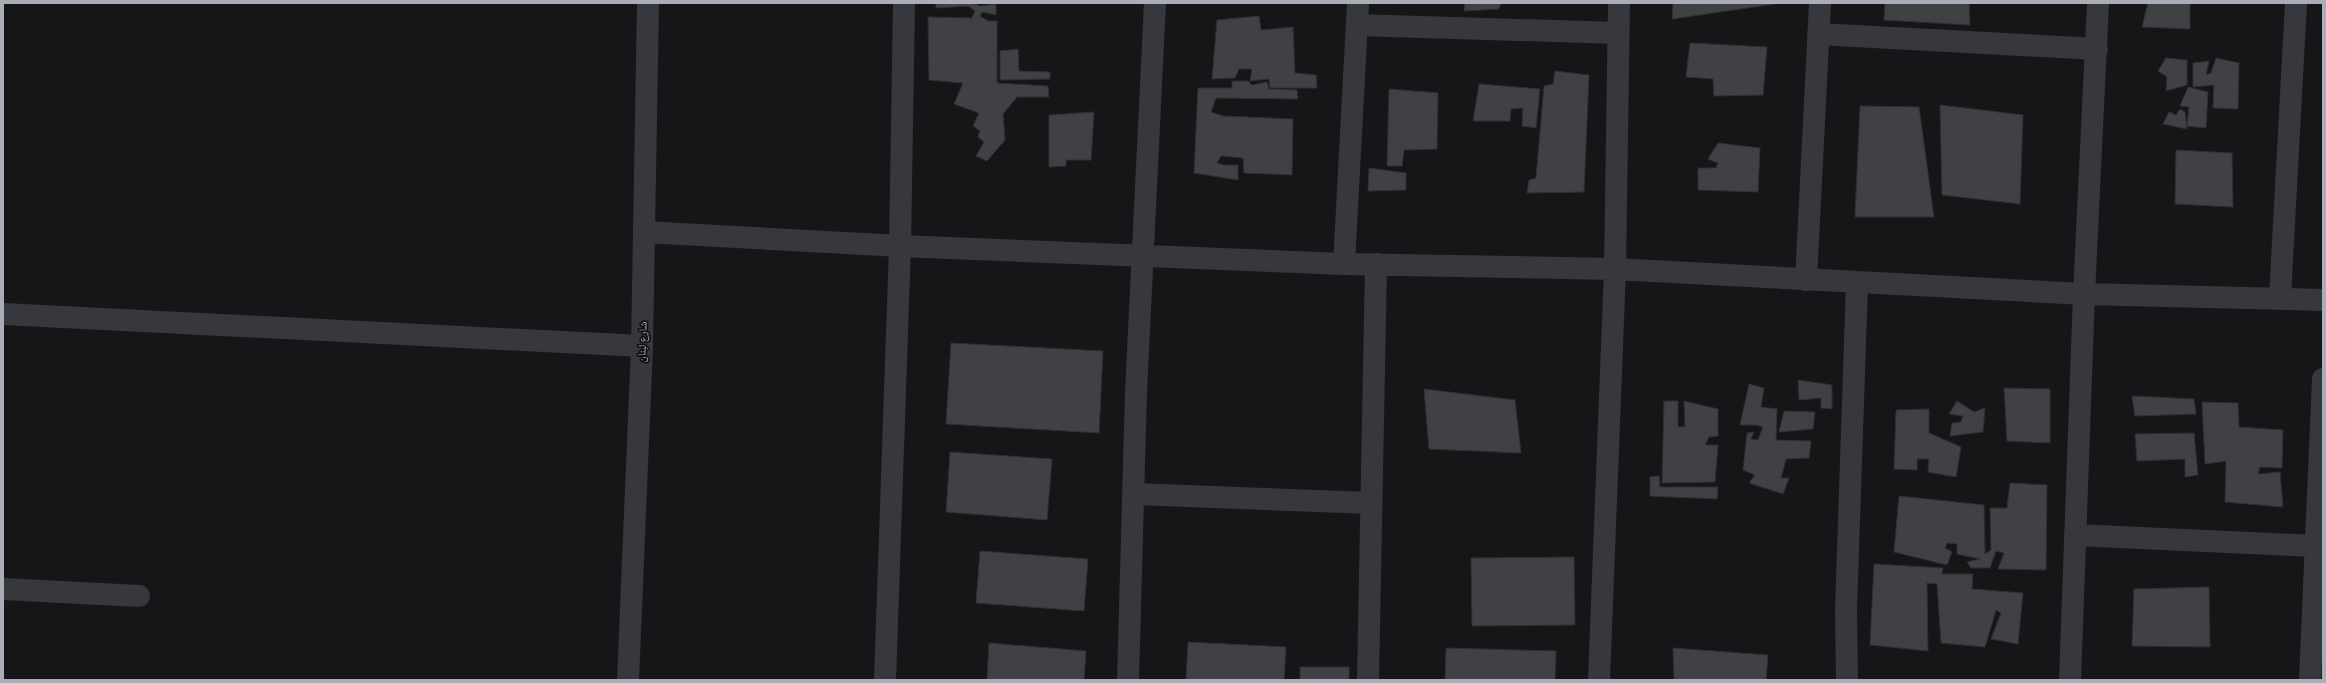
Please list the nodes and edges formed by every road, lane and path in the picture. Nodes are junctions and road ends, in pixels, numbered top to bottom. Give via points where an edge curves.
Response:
1 (648, 3) edge
2 (904, 3) edge
3 (1155, 3) edge
4 (1358, 3) edge
5 (1619, 3) edge
6 (1820, 3) edge
7 (2098, 3) edge
8 (2296, 3) edge
9 (1357, 25) junction
10 (1618, 33) junction
11 (1818, 34) junction
12 (2097, 49) junction
13 (644, 232) junction
14 (900, 246) junction
15 (1143, 254) junction
16 (1344, 264) junction
17 (1376, 264) junction
18 (1615, 269) junction
19 (1806, 280) junction
20 (1857, 283) junction
21 (2084, 294) junction
22 (2280, 298) junction
23 (2323, 300) edge
24 (3, 314) edge
25 (642, 346) junction
26 (2323, 379) edge
27 (1134, 494) junction
28 (1371, 503) junction
29 (2075, 535) junction
30 (2316, 546) junction
31 (3, 589) edge
32 (139, 596) dead end
33 (628, 680) edge
34 (885, 680) edge
35 (1128, 680) edge
36 (1368, 680) edge
37 (1599, 680) edge
38 (1847, 680) edge
39 (2070, 680) edge
40 (2310, 680) edge

1 - 13 street, شارع لبنان
2 - 14 street
3 - 15 street
4 - 9 street
5 - 10 street
6 - 11 street
7 - 12 street
8 - 22 street
9 - 10 street
9 - 16 street
10 - 18 street
11 - 12 street
11 - 19 street
12 - 21 street
13 - 14 street
13 - 25 street, شارع لبنان
14 - 15 street
14 - 34 street
15 - 16 street
15 - 27 street
16 - 17 street
17 - 18 street
17 - 28 street
18 - 19 street
18 - 37 street
19 - 20 street
20 - 21 street
20 - 38 street via 1846,610
21 - 22 street
21 - 29 street
22 - 23 street
24 - 25 street
25 - 33 street, شارع لبنان
26 - 30 street
27 - 28 street
27 - 35 street
28 - 36 street
29 - 30 street
29 - 39 street
30 - 40 street
31 - 32 street

